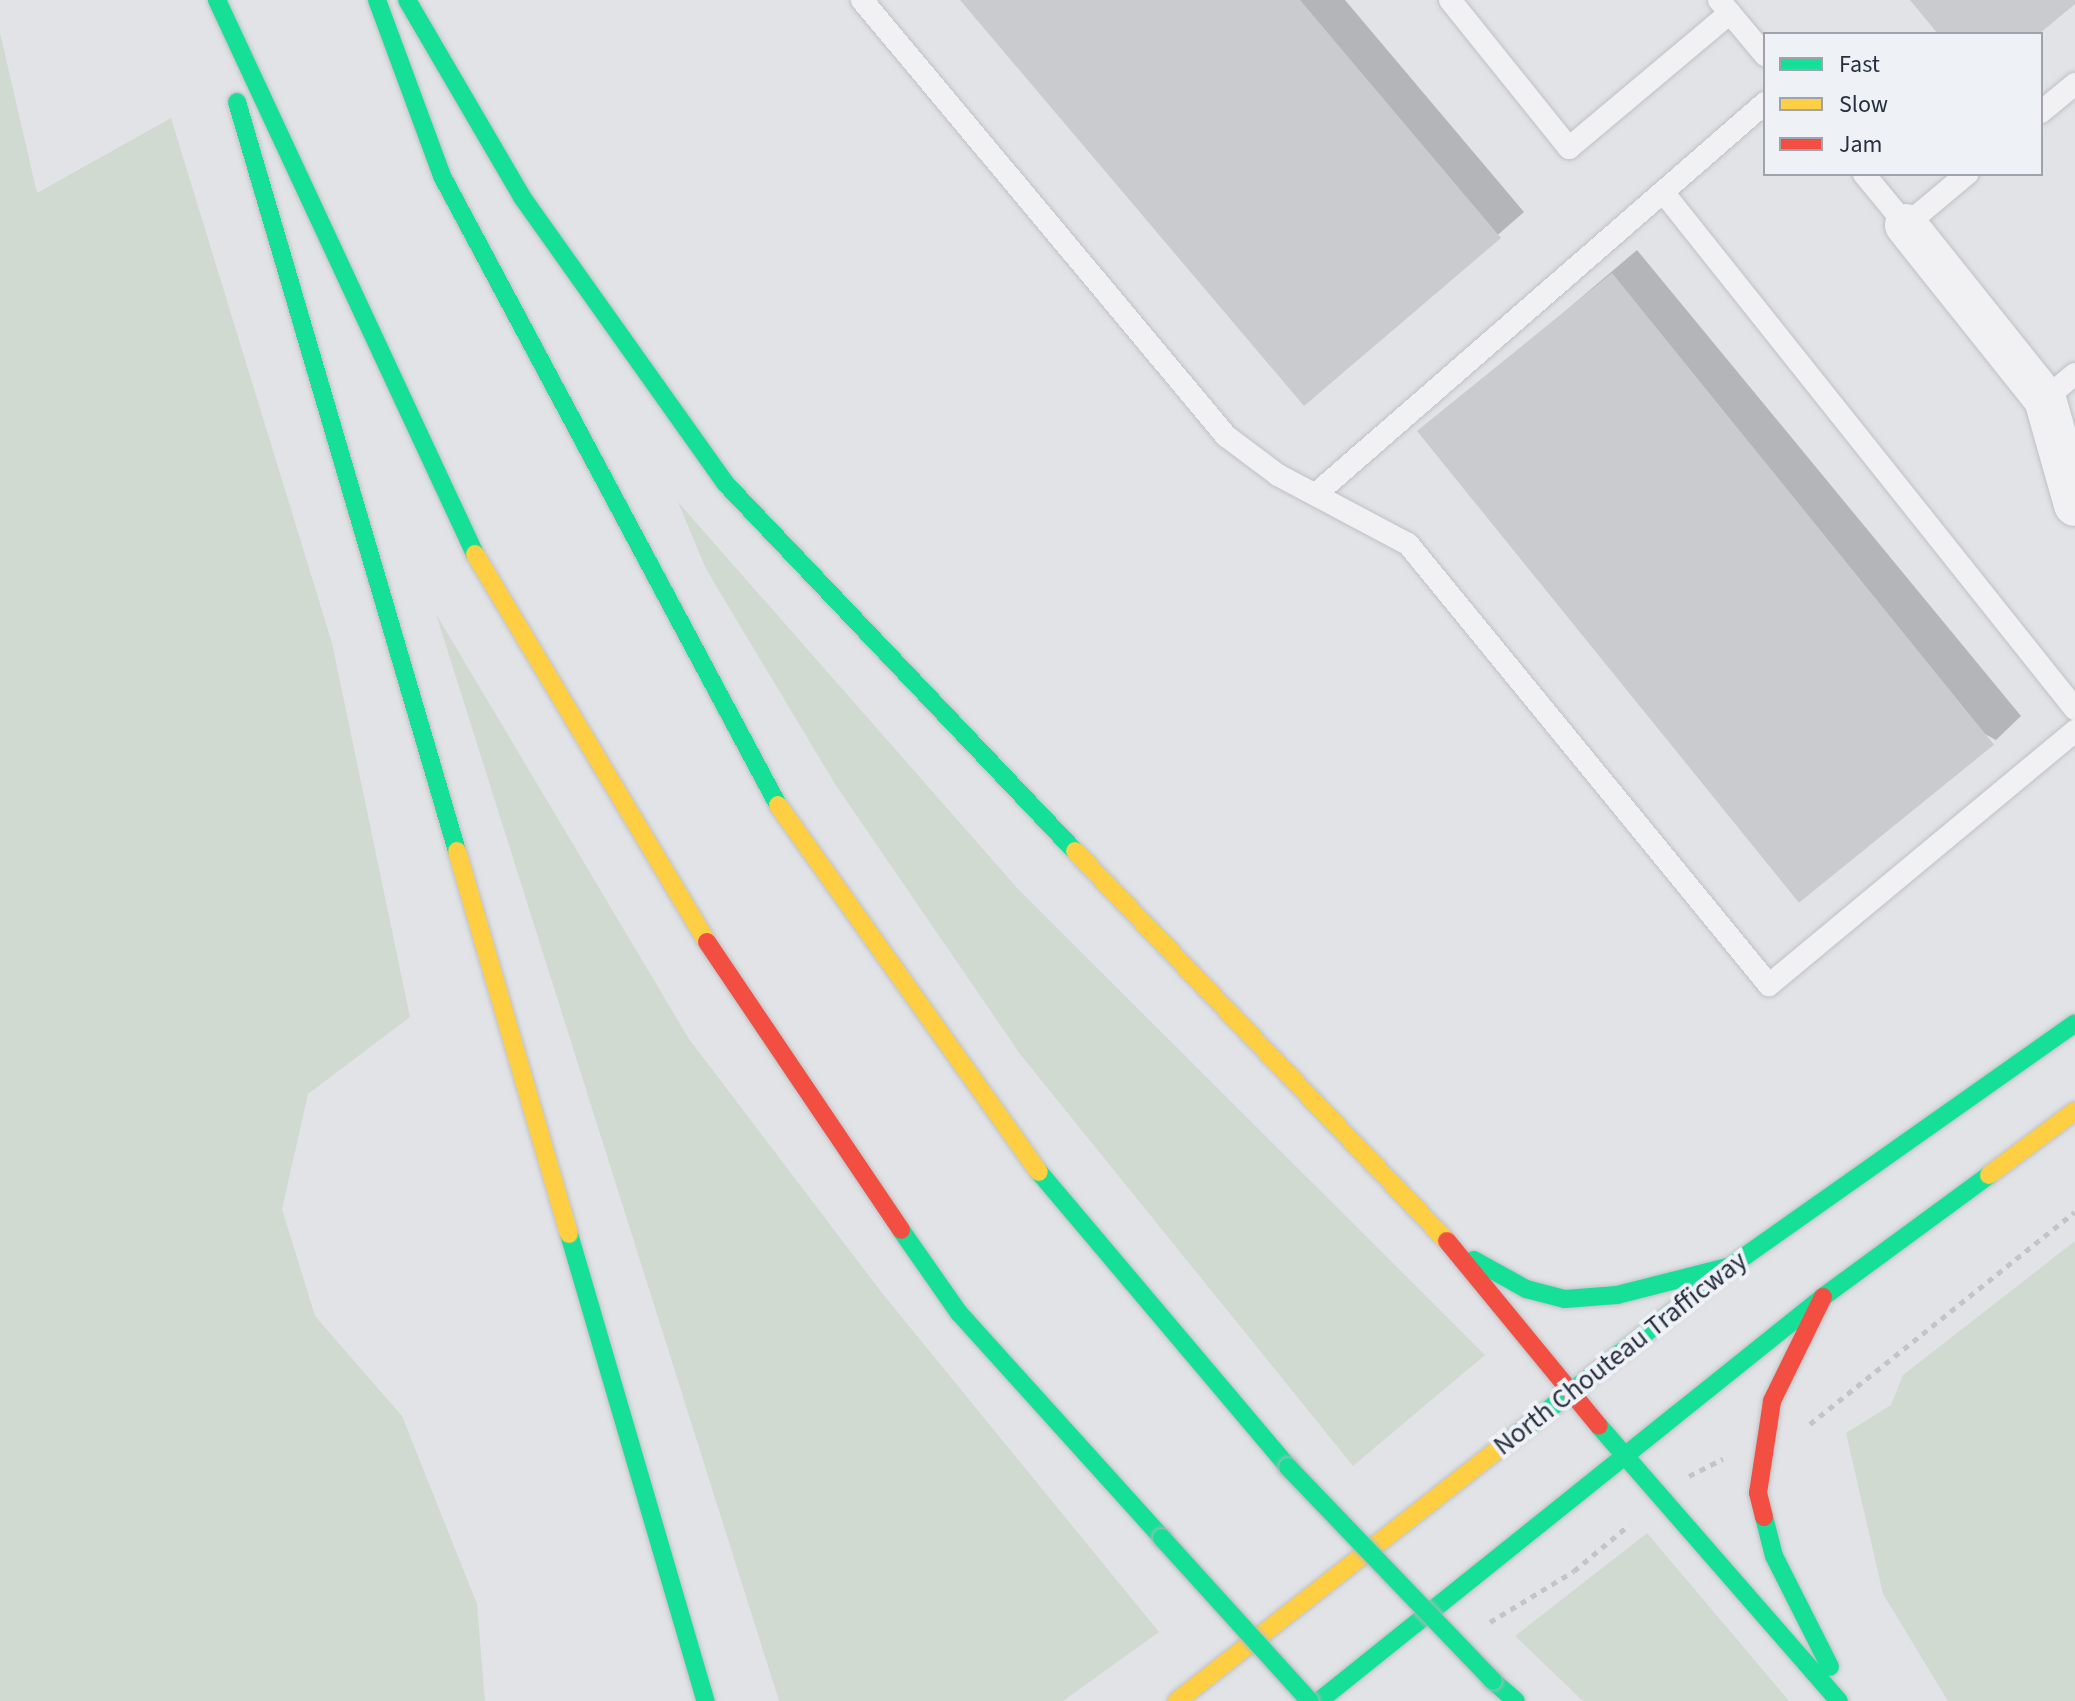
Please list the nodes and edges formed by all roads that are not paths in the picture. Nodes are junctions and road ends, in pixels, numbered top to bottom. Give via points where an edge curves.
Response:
1 (207, 0) edge
2 (217, 0) edge
3 (377, 0) edge
4 (407, 0) edge
5 (862, 0) edge
6 (1450, 0) edge
7 (1725, 7) edge
8 (1763, 53) edge
9 (2075, 84) edge
10 (1763, 105) edge
11 (2043, 110) edge
12 (1866, 176) edge
13 (1965, 176) edge
14 (1663, 192) junction
15 (1906, 225) junction
16 (2060, 387) edge
17 (1317, 493) junction
18 (2075, 505) edge
19 (2075, 709) edge
20 (2075, 731) edge
21 (2075, 1023) edge
22 (2075, 1111) edge
23 (1456, 1250) junction
24 (1731, 1266) junction
25 (1823, 1297) junction
26 (1569, 1391) junction
27 (1624, 1459) junction
28 (706, 1701) edge
29 (1177, 1701) edge
30 (1310, 1701) edge
31 (1319, 1701) edge
32 (1516, 1701) edge
33 (1839, 1701) edge
34 (1848, 1701) edge

1 - 28 main road
2 - 30 main road, bridge via 340,277 487,578 746,1006 959,1313
3 - 32 main road, bridge via 442,176 760,780 1074,1222 1288,1467
4 - 23 main road via 522,197 725,483
5 - 17 lane via 1226,436 1278,475
6 - 7 lane via 1569,148
7 - 8 lane
9 - 11 lane
10 - 14 lane
12 - 15 lane
13 - 15 lane
14 - 17 lane
14 - 19 lane
15 - 16 street
16 - 18 street
17 - 20 lane via 1408,544 1769,985
21 - 24 main road, North Chouteau Trafficway
22 - 25 main road
23 - 24 main road via 1526,1289 1565,1299 1617,1295
23 - 26 main road
24 - 26 main road, North Chouteau Trafficway
25 - 27 main road
25 - 34 main road via 1772,1401 1758,1493 1774,1556
26 - 27 main road
26 - 29 main road, North Chouteau Trafficway
27 - 31 main road
27 - 33 main road

